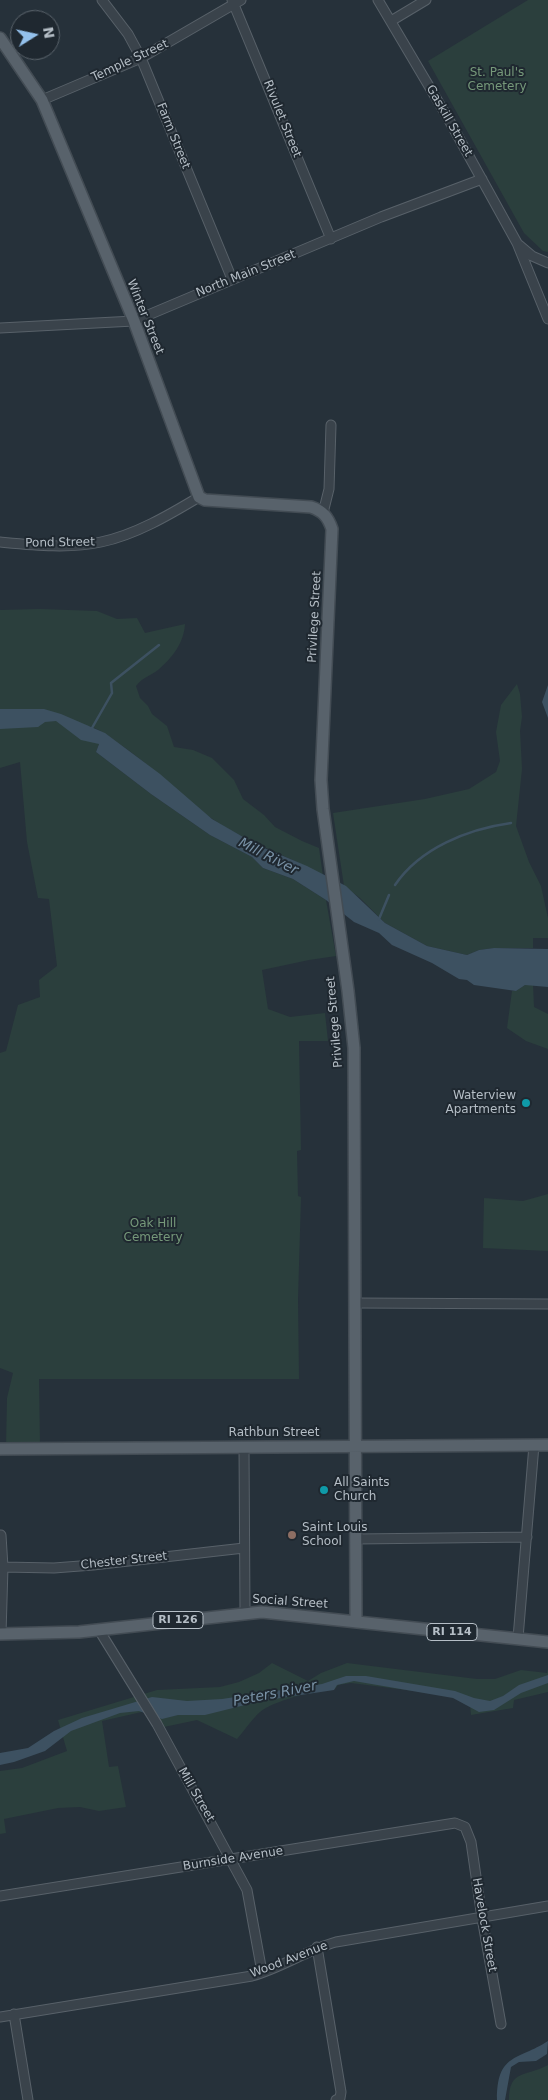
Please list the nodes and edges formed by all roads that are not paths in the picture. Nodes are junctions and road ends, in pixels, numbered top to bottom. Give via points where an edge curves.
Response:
1 (102, 0) edge
2 (378, 0) edge
3 (426, 0) edge
4 (236, 1) edge
5 (391, 21) junction
6 (0, 38) edge
7 (141, 58) junction
8 (42, 100) junction
9 (482, 179) junction
10 (331, 239) junction
11 (517, 243) junction
12 (548, 263) edge
13 (232, 279) junction
14 (548, 319) edge
15 (134, 321) junction
16 (0, 328) edge
17 (331, 425) dead end
18 (199, 497) junction
19 (323, 513) junction
20 (0, 542) edge
21 (355, 1303) junction
22 (548, 1304) edge
23 (534, 1445) junction
24 (548, 1445) edge
25 (356, 1446) junction
26 (244, 1447) junction
27 (0, 1449) edge
28 (1, 1535) edge
29 (527, 1537) junction
30 (356, 1539) junction
31 (244, 1548) junction
32 (3, 1567) junction
33 (245, 1612) junction
34 (356, 1622) junction
35 (99, 1630) junction
36 (1, 1634) edge
37 (518, 1638) junction
38 (548, 1642) edge
39 (465, 1827) joint
40 (230, 1859) junction
41 (0, 1896) edge
42 (548, 1906) edge
43 (482, 1918) junction
44 (317, 1948) junction
45 (262, 1972) junction
46 (14, 2014) junction
47 (0, 2017) edge
48 (501, 2024) dead end
49 (338, 2099) edge
50 (28, 2100) edge

1 - 7 street, Farm Street via 128,34
2 - 5 street, Gaskill Street
3 - 5 street
4 - 7 street, Temple Street
4 - 10 street, Rivulet Street
5 - 9 street, Gaskill Street
6 - 8 main road, Winter Street
7 - 8 street, Temple Street
7 - 13 street, Farm Street
8 - 15 main road, Winter Street
9 - 10 street, North Main Street
9 - 11 street, Gaskill Street
10 - 13 street, North Main Street
11 - 12 street via 532,256
11 - 14 street, Gaskill Street
13 - 15 street, North Main Street
15 - 16 street, North Main Street
15 - 18 main road, Winter Street
17 - 19 street via 329,489
18 - 19 main road via 311,507
18 - 20 street, Pond Street via 127,534 100,542 67,545
19 - 21 main road, Privilege Street via 332,529 332,540 321,780 354,1048
21 - 22 street
21 - 25 main road, Privilege Street
23 - 24 main road, Rathbun Street
23 - 25 main road, Rathbun Street
23 - 29 street
25 - 26 main road, Rathbun Street
25 - 30 main road, Privilege Street
26 - 27 main road, Rathbun Street
26 - 31 street
28 - 32 street
29 - 30 street
29 - 37 street
30 - 34 main road, Privilege Street
31 - 32 street, Chester Street via 93,1565
31 - 33 street
32 - 36 street
33 - 34 main road, Social Street / RI 126
33 - 35 main road, Social Street / RI 126
34 - 37 main road, Social Street / RI 114
35 - 36 main road, Social Street / RI 126
35 - 40 street, Mill Street via 157,1724
37 - 38 main road, Social Street / RI 114
39 - 40 street, Burnside Avenue via 455,1823 436,1825
39 - 43 street, Havelock Street via 471,1842
40 - 41 street, Burnside Avenue
40 - 45 street, Mill Street via 249,1895
42 - 43 street, Wood Avenue
43 - 44 street, Wood Avenue via 336,1942
43 - 48 street, Havelock Street
44 - 45 street, Wood Avenue
44 - 49 street via 341,2092
45 - 46 street, Wood Avenue via 242,1978
46 - 47 street, Wood Avenue
46 - 50 street

